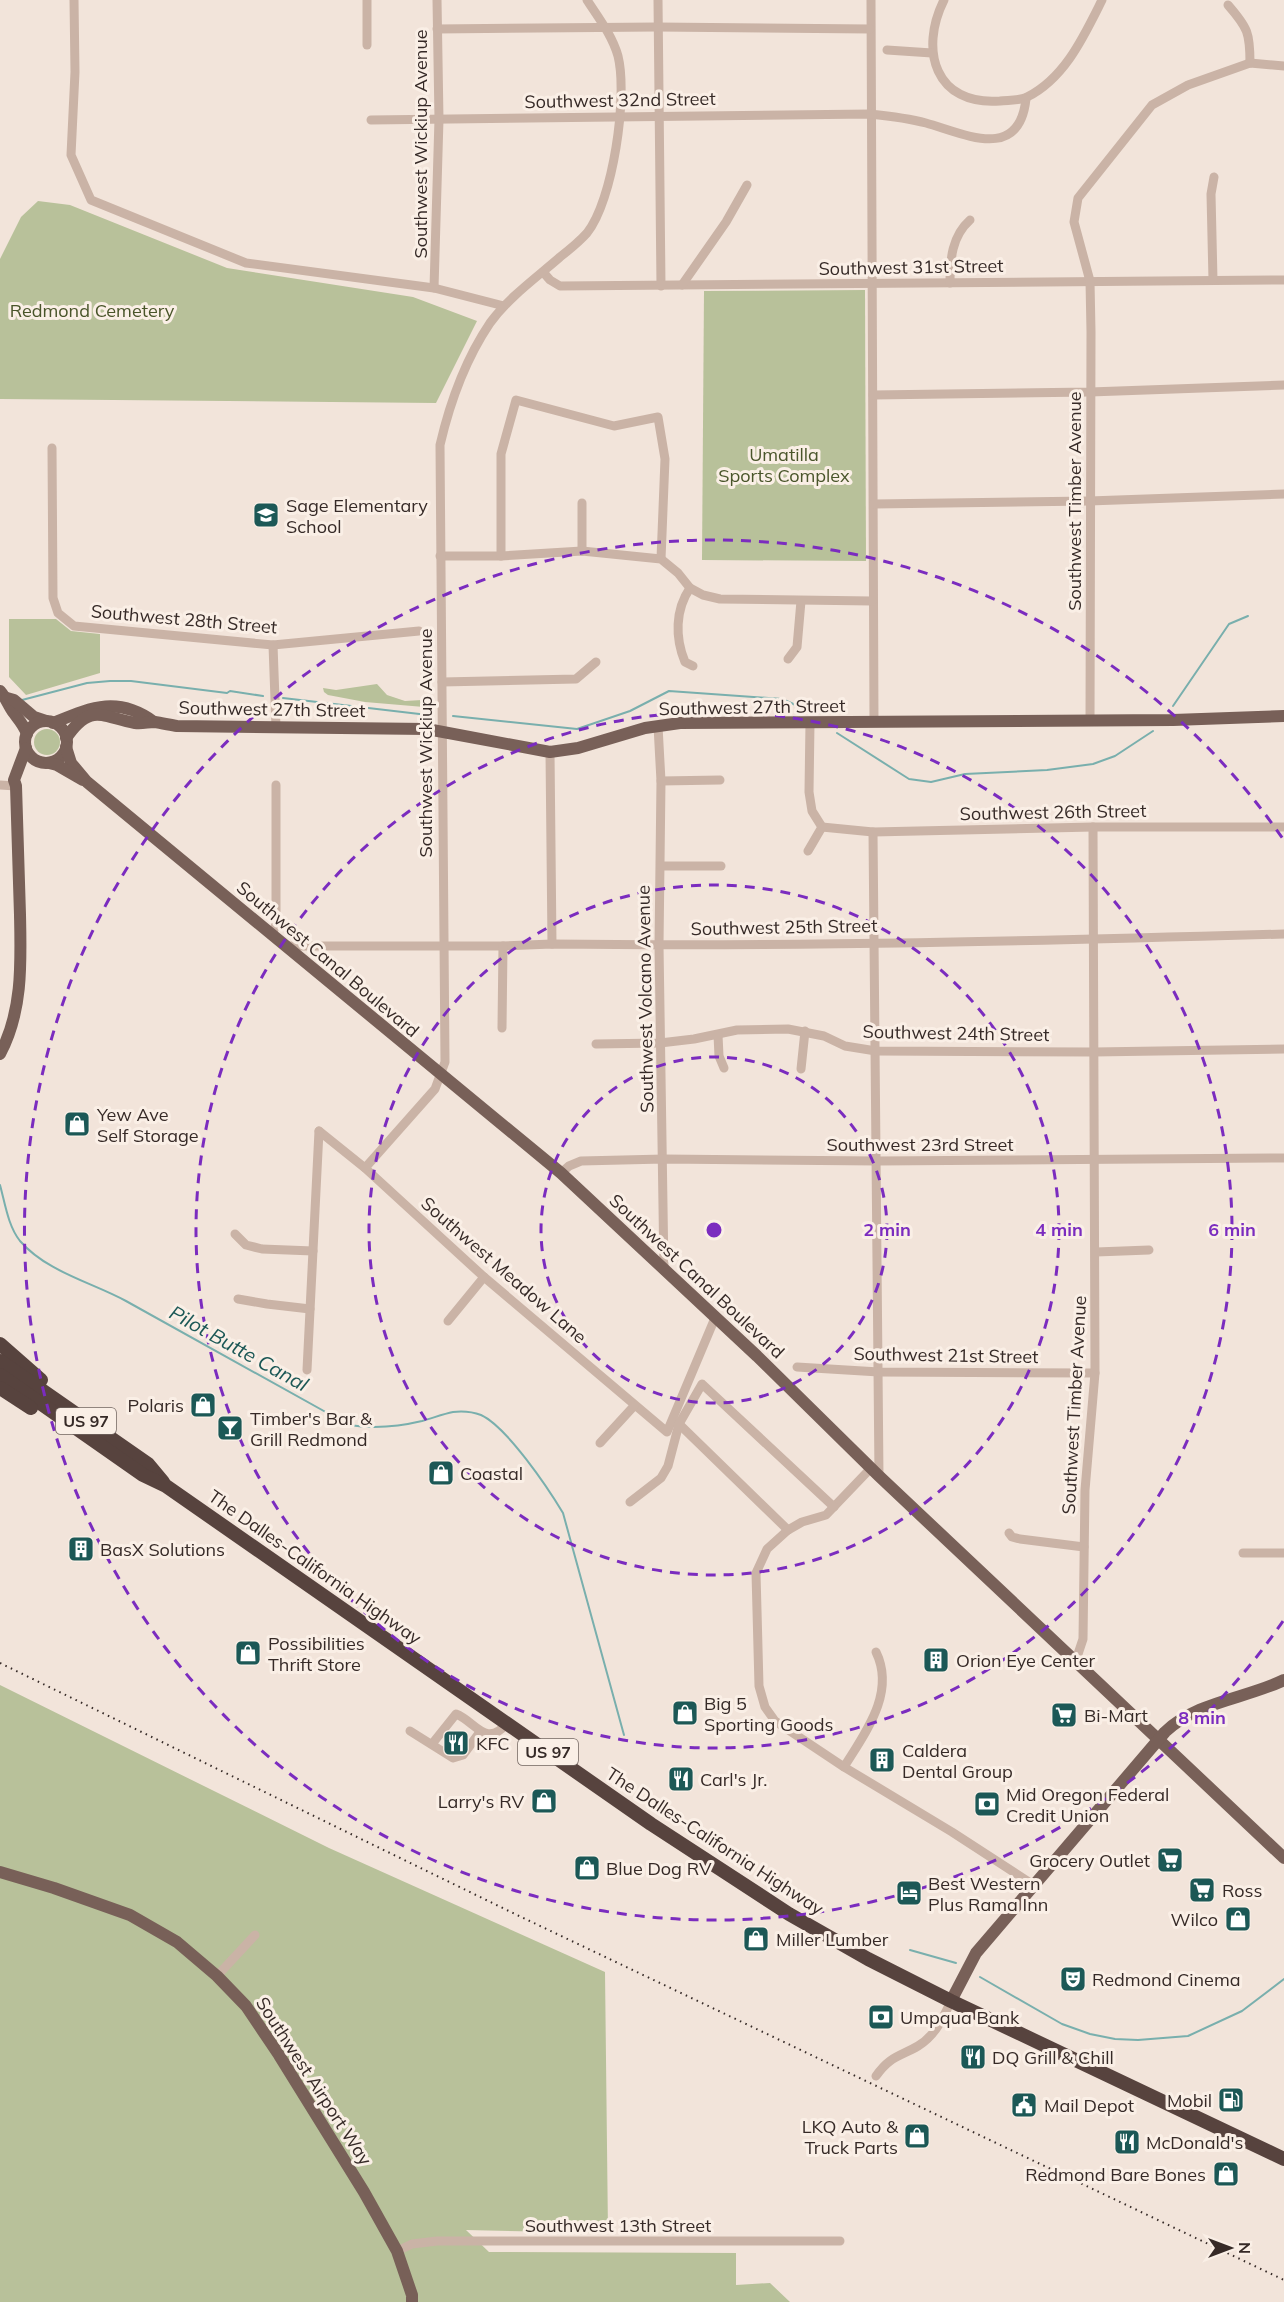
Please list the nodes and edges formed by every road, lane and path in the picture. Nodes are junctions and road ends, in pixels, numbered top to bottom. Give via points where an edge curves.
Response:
1 (74, 0) edge
2 (367, 0) edge
3 (437, 0) edge
4 (586, 0) edge
5 (658, 0) edge
6 (871, 0) edge
7 (944, 0) edge
8 (1102, 0) edge
9 (1228, 5) dead end
10 (657, 27) junction
11 (605, 28) junction
12 (437, 29) junction
13 (870, 29) junction
14 (367, 45) dead end
15 (887, 50) dead end
16 (932, 53) junction
17 (1250, 63) junction
18 (1284, 66) edge
19 (1026, 99) junction
20 (870, 114) junction
21 (659, 115) junction
22 (620, 116) junction
23 (439, 119) junction
24 (371, 120) dead end
25 (1214, 177) dead end
26 (747, 185) dead end
27 (970, 220) dead end
28 (543, 272) junction
29 (1213, 280) junction
30 (1284, 280) edge
31 (1090, 281) junction
32 (950, 283) junction
33 (871, 284) junction
34 (682, 285) junction
35 (661, 286) junction
36 (434, 288) junction
37 (504, 306) junction
38 (1284, 385) edge
39 (1090, 392) junction
40 (873, 394) junction
41 (52, 448) dead end
42 (1284, 494) edge
43 (1089, 501) junction
44 (582, 503) dead end
45 (874, 504) junction
46 (582, 551) junction
47 (440, 556) junction
48 (501, 556) junction
49 (661, 559) junction
50 (690, 588) junction
51 (801, 601) junction
52 (872, 601) junction
53 (419, 631) dead end
54 (273, 645) junction
55 (788, 659) dead end
56 (596, 662) dead end
57 (693, 666) dead end
58 (442, 681) junction
59 (3, 695) edge
60 (1284, 716) edge
61 (1090, 721) junction
62 (50, 722) junction
63 (153, 722) junction
64 (874, 722) junction
65 (810, 723) junction
66 (658, 726) junction
67 (276, 727) junction
68 (442, 732) junction
69 (27, 734) junction
70 (66, 742) junction
71 (26, 748) junction
72 (550, 752) junction
73 (44, 763) junction
74 (720, 780) dead end
75 (661, 781) junction
76 (87, 782) junction
77 (0, 785) edge
78 (276, 785) dead end
79 (16, 786) junction
80 (822, 827) junction
81 (1093, 827) junction
82 (1284, 827) edge
83 (873, 832) junction
84 (808, 851) dead end
85 (661, 866) junction
86 (721, 866) dead end
87 (1284, 934) edge
88 (272, 935) junction
89 (1094, 939) junction
90 (875, 943) junction
91 (552, 944) junction
92 (659, 945) junction
93 (283, 946) junction
94 (443, 946) junction
95 (503, 946) junction
96 (502, 1028) dead end
97 (804, 1031) junction
98 (718, 1035) junction
99 (660, 1043) junction
100 (596, 1044) dead end
101 (1284, 1049) edge
102 (876, 1051) junction
103 (1094, 1052) junction
104 (0, 1054) edge
105 (724, 1068) dead end
106 (801, 1069) dead end
107 (440, 1075) junction
108 (1284, 1158) edge
109 (664, 1159) junction
110 (1095, 1159) junction
111 (878, 1161) junction
112 (365, 1168) junction
113 (561, 1173) junction
114 (235, 1234) dead end
115 (1149, 1250) dead end
116 (313, 1251) junction
117 (1096, 1252) junction
118 (664, 1271) junction
119 (484, 1277) junction
120 (238, 1299) dead end
121 (310, 1309) junction
122 (715, 1318) junction
123 (448, 1321) dead end
124 (0, 1344) edge
125 (0, 1361) edge
126 (797, 1367) dead end
127 (307, 1370) dead end
128 (879, 1372) junction
129 (1095, 1373) junction
130 (0, 1375) edge
131 (0, 1388) edge
132 (634, 1406) junction
133 (72, 1412) junction
134 (679, 1424) junction
135 (600, 1443) dead end
136 (119, 1458) junction
137 (875, 1472) junction
138 (166, 1486) junction
139 (630, 1502) dead end
140 (834, 1507) junction
141 (788, 1530) junction
142 (1009, 1533) dead end
143 (1084, 1547) junction
144 (1284, 1552) edge
145 (1243, 1553) dead end
146 (876, 1652) dead end
147 (1076, 1660) junction
148 (1284, 1680) edge
149 (507, 1723) junction
150 (410, 1731) dead end
151 (480, 1732) junction
152 (1158, 1741) junction
153 (432, 1744) junction
154 (844, 1767) junction
155 (1284, 1858) edge
156 (0, 1872) edge
157 (1035, 1886) junction
158 (255, 1935) dead end
159 (217, 1976) junction
160 (951, 2001) junction
161 (876, 2076) dead end
162 (1284, 2158) edge
163 (840, 2241) dead end
164 (397, 2251) junction
165 (412, 2302) edge

1 - 36 street via 71,155 91,200 246,263
2 - 14 street
3 - 12 street, Southwest Wickiup Avenue
4 - 11 street, Southwest Wickiup Avenue
5 - 10 street
6 - 13 street
7 - 16 street via 936,16
8 - 19 street via 1082,41 1055,77
9 - 17 street via 1245,25
10 - 11 street
10 - 13 street
10 - 21 street
11 - 12 street
11 - 22 street, Southwest Wickiup Avenue via 618,56
12 - 23 street, Southwest Wickiup Avenue
13 - 20 street
15 - 16 street
16 - 19 street via 943,82 972,100
17 - 18 street
17 - 31 street, Southwest Timber Avenue via 1188,85 1152,105 1078,198 1074,222
19 - 20 street, Southwest 32nd Street via 1019,125 1004,137 995,138 962,135 902,117
20 - 21 street, Southwest 32nd Street
20 - 33 street
21 - 22 street, Southwest 32nd Street
21 - 35 street
22 - 23 street, Southwest 32nd Street
22 - 28 street, Southwest Wickiup Avenue via 599,215 586,234
23 - 24 street, Southwest 32nd Street
23 - 36 street, Southwest Wickiup Avenue
25 - 29 street
26 - 34 street
27 - 32 street via 959,232 951,256
28 - 35 street, Southwest 31st Street via 560,286
28 - 37 street, Southwest Wickiup Avenue
29 - 30 street, Southwest 31st Street
29 - 31 street, Southwest 31st Street
31 - 32 street, Southwest 31st Street
31 - 39 street, Southwest Timber Avenue
32 - 33 street, Southwest 31st Street
33 - 34 street, Southwest 31st Street
33 - 40 street
34 - 35 street, Southwest 31st Street
36 - 37 street
37 - 47 street, Southwest Wickiup Avenue via 472,353 448,412 440,445
38 - 39 street
39 - 40 street
39 - 43 street, Southwest Timber Avenue
40 - 45 street
41 - 54 street, Southwest 28th Street via 53,598 58,613 74,626
42 - 43 street
43 - 45 street
43 - 61 street, Southwest Timber Avenue
44 - 46 street
45 - 52 street
46 - 48 street
46 - 49 street
47 - 48 street
47 - 58 street, Southwest Wickiup Avenue
48 - 49 street via 501,454 516,400 614,426 658,417 665,459
49 - 50 street
50 - 51 street via 720,599
50 - 57 street via 679,612 678,631 685,662
51 - 52 street
51 - 55 street via 797,647
52 - 64 street
53 - 54 street, Southwest 28th Street
54 - 67 street
56 - 58 street via 576,679
58 - 68 street, Southwest Wickiup Avenue
59 - 62 main road via 34,717
59 - 69 main road
60 - 61 main road, Southwest 27th Street
61 - 64 main road, Southwest 27th Street
62 - 63 main road, Southwest 27th Street via 87,708 113,706 144,715
62 - 69 main road via 37,723
62 - 70 main road via 62,729
63 - 67 main road, Southwest 27th Street via 177,726
63 - 70 main road, Southwest 27th Street via 137,723 109,715 84,717
64 - 65 main road, Southwest 27th Street
65 - 66 main road, Southwest 27th Street
65 - 80 street via 809,792 812,811
66 - 72 main road, Southwest 27th Street
66 - 75 street, Southwest Volcano Avenue
67 - 68 main road, Southwest 27th Street
68 - 72 main road, Southwest 27th Street
68 - 94 street, Southwest Wickiup Avenue
69 - 71 main road
70 - 73 main road via 60,758
70 - 76 main road, Southwest Canal Boulevard via 68,757
71 - 73 main road via 33,758
71 - 79 main road via 14,780
72 - 91 street
73 - 76 main road
73 - 79 main road via 27,770
74 - 75 street
75 - 85 street, Southwest Volcano Avenue
76 - 88 main road, Southwest Canal Boulevard
77 - 79 street
78 - 88 street via 276,924
79 - 104 main road via 21,970 16,1007
80 - 83 street, Southwest 26th Street
80 - 84 street
81 - 82 street, Southwest 26th Street
81 - 83 street, Southwest 26th Street
81 - 89 street, Southwest Timber Avenue
83 - 90 street
85 - 86 street
85 - 92 street, Southwest Volcano Avenue
87 - 89 street, Southwest 25th Street
88 - 93 main road, Southwest Canal Boulevard
89 - 90 street, Southwest 25th Street
89 - 103 street, Southwest Timber Avenue
90 - 92 street, Southwest 25th Street
90 - 102 street
91 - 92 street, Southwest 25th Street
91 - 95 street, Southwest 25th Street
92 - 99 street, Southwest Volcano Avenue
93 - 94 street, Southwest 25th Street
93 - 107 main road, Southwest Canal Boulevard
94 - 95 street, Southwest 25th Street
94 - 107 street, Southwest Wickiup Avenue via 445,1062
95 - 96 street
97 - 98 street, Southwest 24th Street via 737,1030
97 - 102 street, Southwest 24th Street via 845,1046
97 - 106 street
98 - 99 street, Southwest 24th Street
98 - 105 street
99 - 100 street, Southwest 24th Street
99 - 109 street, Southwest Volcano Avenue
101 - 103 street, Southwest 24th Street
102 - 103 street, Southwest 24th Street
102 - 111 street
103 - 110 street, Southwest Timber Avenue
107 - 112 street, Southwest Wickiup Avenue via 435,1089
107 - 113 main road, Southwest Canal Boulevard
108 - 110 street, Southwest 23rd Street
109 - 111 street, Southwest 23rd Street
109 - 113 street, Southwest 23rd Street via 581,1161
109 - 118 street, Southwest Volcano Avenue
110 - 111 street, Southwest 23rd Street
110 - 117 street, Southwest Timber Avenue
111 - 128 street
112 - 116 street, Southwest Meadow Lane via 319,1131
112 - 119 street, Southwest Meadow Lane
113 - 118 main road, Southwest Canal Boulevard
114 - 116 street via 254,1247
115 - 117 street
116 - 121 street
117 - 129 street, Southwest Timber Avenue
118 - 122 main road, Southwest Canal Boulevard
119 - 123 street
119 - 132 street, Southwest Meadow Lane
120 - 121 street
121 - 127 street
122 - 132 street, Southwest Meadow Lane via 667,1432
122 - 137 main road, Southwest Canal Boulevard
124 - 133 highway via 51,1388
125 - 133 highway, The Dalles-California Highway / US 97
126 - 128 street, Southwest 21st Street
128 - 129 street, Southwest 21st Street
128 - 137 street
129 - 143 street, Southwest Timber Avenue
130 - 136 highway, The Dalles-California Highway / US 97
131 - 136 highway via 87,1444
132 - 135 street
133 - 138 highway, The Dalles-California Highway / US 97 via 148,1464
134 - 139 street via 661,1478
134 - 140 street via 702,1384
134 - 141 street
136 - 138 highway, The Dalles-California Highway / US 97
137 - 140 street
137 - 147 main road, Southwest Canal Boulevard
138 - 149 highway, The Dalles-California Highway / US 97
140 - 141 street via 826,1515
141 - 154 street via 767,1549 756,1573 759,1686 765,1707 775,1721
142 - 143 street via 1020,1539
143 - 147 street, Southwest Timber Avenue via 1083,1639
144 - 145 street
146 - 154 street via 882,1665 883,1686 878,1705
147 - 152 main road, Southwest Canal Boulevard
148 - 152 main road via 1192,1712 1173,1724
149 - 151 street via 502,1730
149 - 160 highway, The Dalles-California Highway / US 97 via 789,1914
150 - 153 street
151 - 153 street via 458,1758
151 - 153 street via 456,1714
152 - 155 main road, Southwest Canal Boulevard
152 - 157 main road
154 - 157 street
156 - 159 main road, Southwest Airport Way via 130,1915 177,1942
157 - 160 main road via 976,1953
158 - 159 street
159 - 164 main road, Southwest Airport Way via 246,2006 279,2055
160 - 161 street via 928,2039 891,2058
160 - 162 highway, The Dalles-California Highway / US 97
163 - 164 street, Southwest 13th Street via 437,2241 412,2244
164 - 165 main road, Southwest Airport Way

